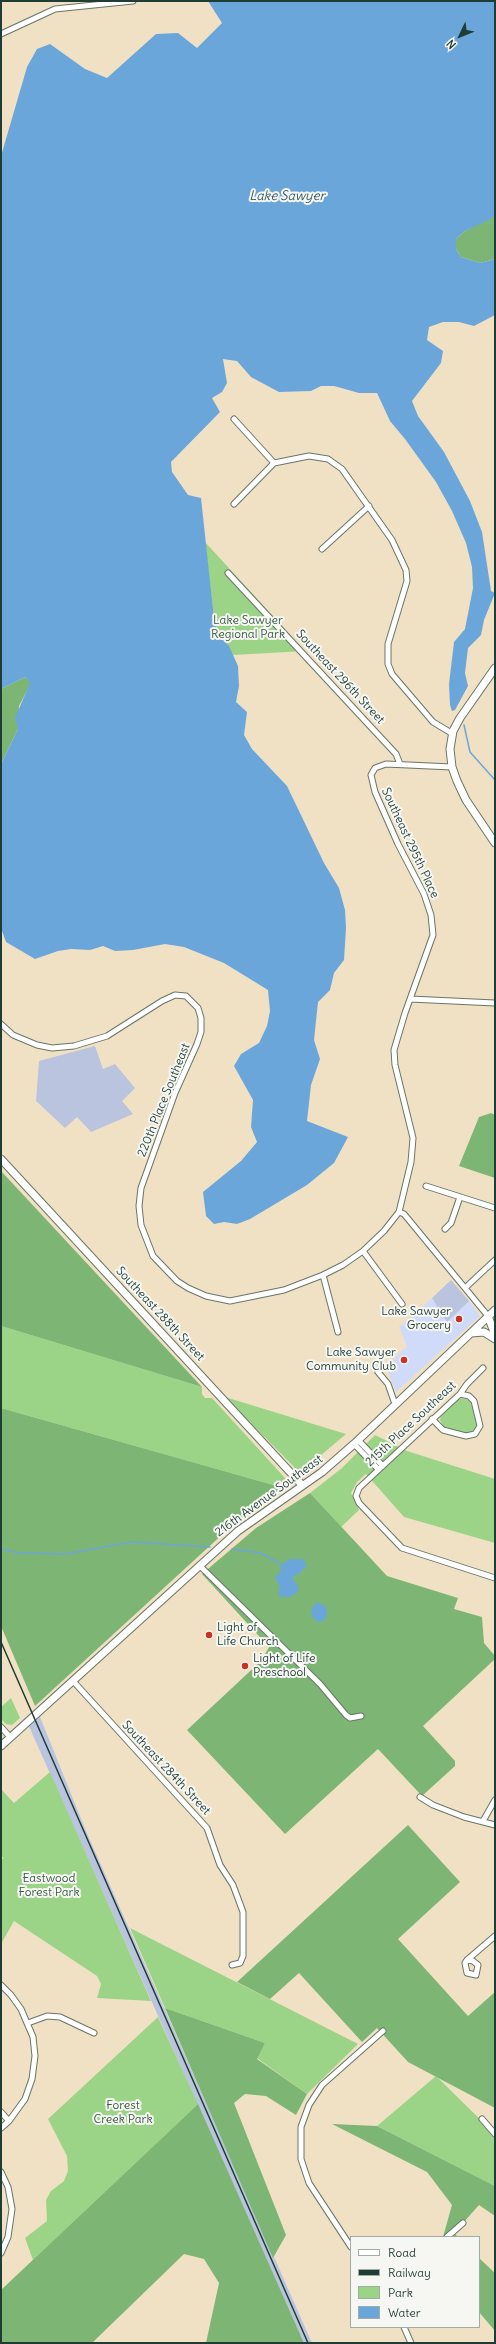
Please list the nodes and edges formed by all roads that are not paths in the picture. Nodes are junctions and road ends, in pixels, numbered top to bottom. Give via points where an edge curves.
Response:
1 (131, 2) edge
2 (1, 34) edge
3 (234, 419) dead end
4 (274, 463) junction
5 (234, 504) dead end
6 (369, 506) junction
7 (322, 549) dead end
8 (228, 573) dead end
9 (495, 668) edge
10 (453, 734) junction
11 (400, 764) junction
12 (452, 767) junction
13 (495, 843) edge
14 (410, 999) junction
15 (495, 1003) edge
16 (1, 1024) edge
17 (1, 1159) edge
18 (426, 1186) dead end
19 (460, 1197) junction
20 (495, 1208) edge
21 (399, 1212) junction
22 (445, 1229) dead end
23 (363, 1251) junction
24 (495, 1260) edge
25 (323, 1275) junction
26 (465, 1288) junction
27 (402, 1304) dead end
28 (495, 1310) edge
29 (488, 1316) junction
30 (338, 1332) dead end
31 (471, 1333) junction
32 (495, 1335) edge
33 (495, 1339) edge
34 (483, 1368) dead end
35 (378, 1372) dead end
36 (460, 1394) junction
37 (395, 1404) junction
38 (432, 1419) junction
39 (356, 1442) junction
40 (380, 1467) junction
41 (302, 1485) junction
42 (200, 1566) junction
43 (495, 1578) edge
44 (73, 1681) junction
45 (361, 1716) dead end
46 (1, 1727) edge
47 (10, 1737) junction
48 (1, 1746) edge
49 (420, 1797) dead end
50 (495, 1800) edge
51 (483, 1821) junction
52 (495, 1825) edge
53 (495, 1936) edge
54 (467, 1960) dead end
55 (232, 1964) dead end
56 (1, 1985) edge
57 (28, 2023) junction
58 (383, 2031) dead end
59 (94, 2033) dead end
60 (1, 2112) edge
61 (482, 2119) dead end
62 (9, 2121) junction
63 (1, 2128) edge
64 (495, 2134) edge
65 (1, 2172) edge
66 (463, 2223) dead end
67 (448, 2236) edge
68 (350, 2246) edge
69 (2, 2247) edge
70 (1, 2253) edge
71 (404, 2328) edge
72 (411, 2343) edge

1 - 2 street via 55,9
3 - 4 street
4 - 5 street
4 - 6 street via 309,456 328,459 342,468
6 - 7 street
6 - 10 street via 402,559 407,581 388,644 388,664 396,681 433,722
8 - 11 street, Southeast 296th Street via 396,754
9 - 10 street via 464,709
10 - 12 street via 450,749
11 - 12 street, Southeast 295th Place
11 - 14 street, Southeast 295th Place via 377,766 373,771 372,782 398,845 424,894 431,915 431,944
12 - 13 street via 466,800
14 - 15 street
14 - 21 street via 395,1044 394,1056 413,1138 411,1162
16 - 25 street, 220th Place Southeast via 13,1035 43,1047 74,1046 107,1036 175,995 186,996 193,1002 200,1015 201,1032 175,1093 141,1188 141,1225 149,1248 160,1265 177,1281 206,1296 230,1301 284,1290
17 - 41 street, Southeast 288th Street
18 - 19 street
19 - 20 street
19 - 22 street via 451,1223
21 - 23 street, 220th Place Southeast
21 - 26 street via 404,1214
23 - 25 street, 220th Place Southeast
23 - 27 street
24 - 26 street
25 - 30 street
26 - 29 street
28 - 29 street, 216th Avenue Southeast
29 - 31 street, 216th Avenue Southeast
29 - 32 street
31 - 33 street via 484,1332
31 - 37 street, 216th Avenue Southeast
34 - 36 street, 215th Place Southeast
35 - 37 street via 388,1384
36 - 38 street, 215th Place Southeast
36 - 38 street via 469,1396 474,1401 480,1426 475,1434 466,1436 443,1430
37 - 39 street, 216th Avenue Southeast
38 - 40 street, 215th Place Southeast
39 - 40 street
39 - 41 street, 216th Avenue Southeast via 322,1472
40 - 43 street, 215th Place Southeast via 359,1488 356,1496 359,1503 402,1548
41 - 42 street, 216th Avenue Southeast via 238,1530
42 - 44 street, 216th Avenue Southeast
42 - 45 street via 320,1684 350,1718
44 - 47 street, 216th Avenue Southeast
44 - 55 street, Southeast 284th Street via 208,1828 220,1865 233,1885 243,1912 243,1956 240,1963
46 - 47 street
47 - 48 street, 216th Avenue Southeast
49 - 51 street via 464,1817
50 - 51 street
51 - 52 street
53 - 54 street
56 - 57 street via 12,1995
57 - 59 street via 47,2016 60,2017
57 - 62 street via 33,2037 34,2067 25,2099
58 - 68 street via 322,2085 301,2127 301,2159 305,2175 315,2196
60 - 62 street
61 - 64 street
62 - 63 street
65 - 69 street via 8,2187 12,2209 11,2225
66 - 67 street
69 - 70 street
71 - 72 street

